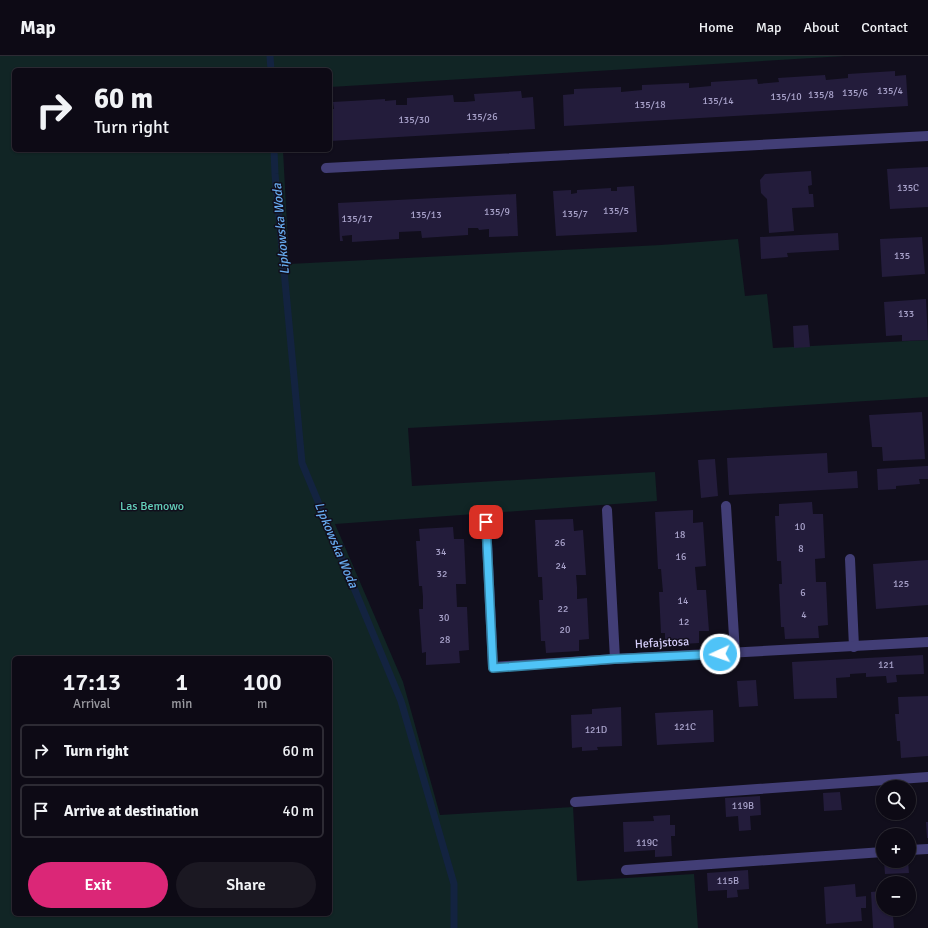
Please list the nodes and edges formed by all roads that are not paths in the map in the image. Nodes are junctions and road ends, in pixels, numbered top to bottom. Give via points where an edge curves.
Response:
1 (928, 136) edge
2 (326, 168) dead end
3 (726, 506) dead end
4 (607, 510) dead end
5 (486, 522) dead end
6 (850, 559) dead end
7 (928, 642) edge
8 (854, 647) junction
9 (735, 653) junction
10 (614, 659) junction
11 (928, 777) edge
12 (576, 802) dead end
13 (928, 849) edge
14 (916, 850) edge
15 (876, 852) edge
16 (626, 870) dead end

1 - 2 street
3 - 9 street
4 - 10 street
5 - 10 street, Hefajstosa via 493,668
6 - 8 street
7 - 8 street, Hefajstosa
8 - 9 street, Hefajstosa
9 - 10 street, Hefajstosa
11 - 12 street
13 - 14 street
15 - 16 street

